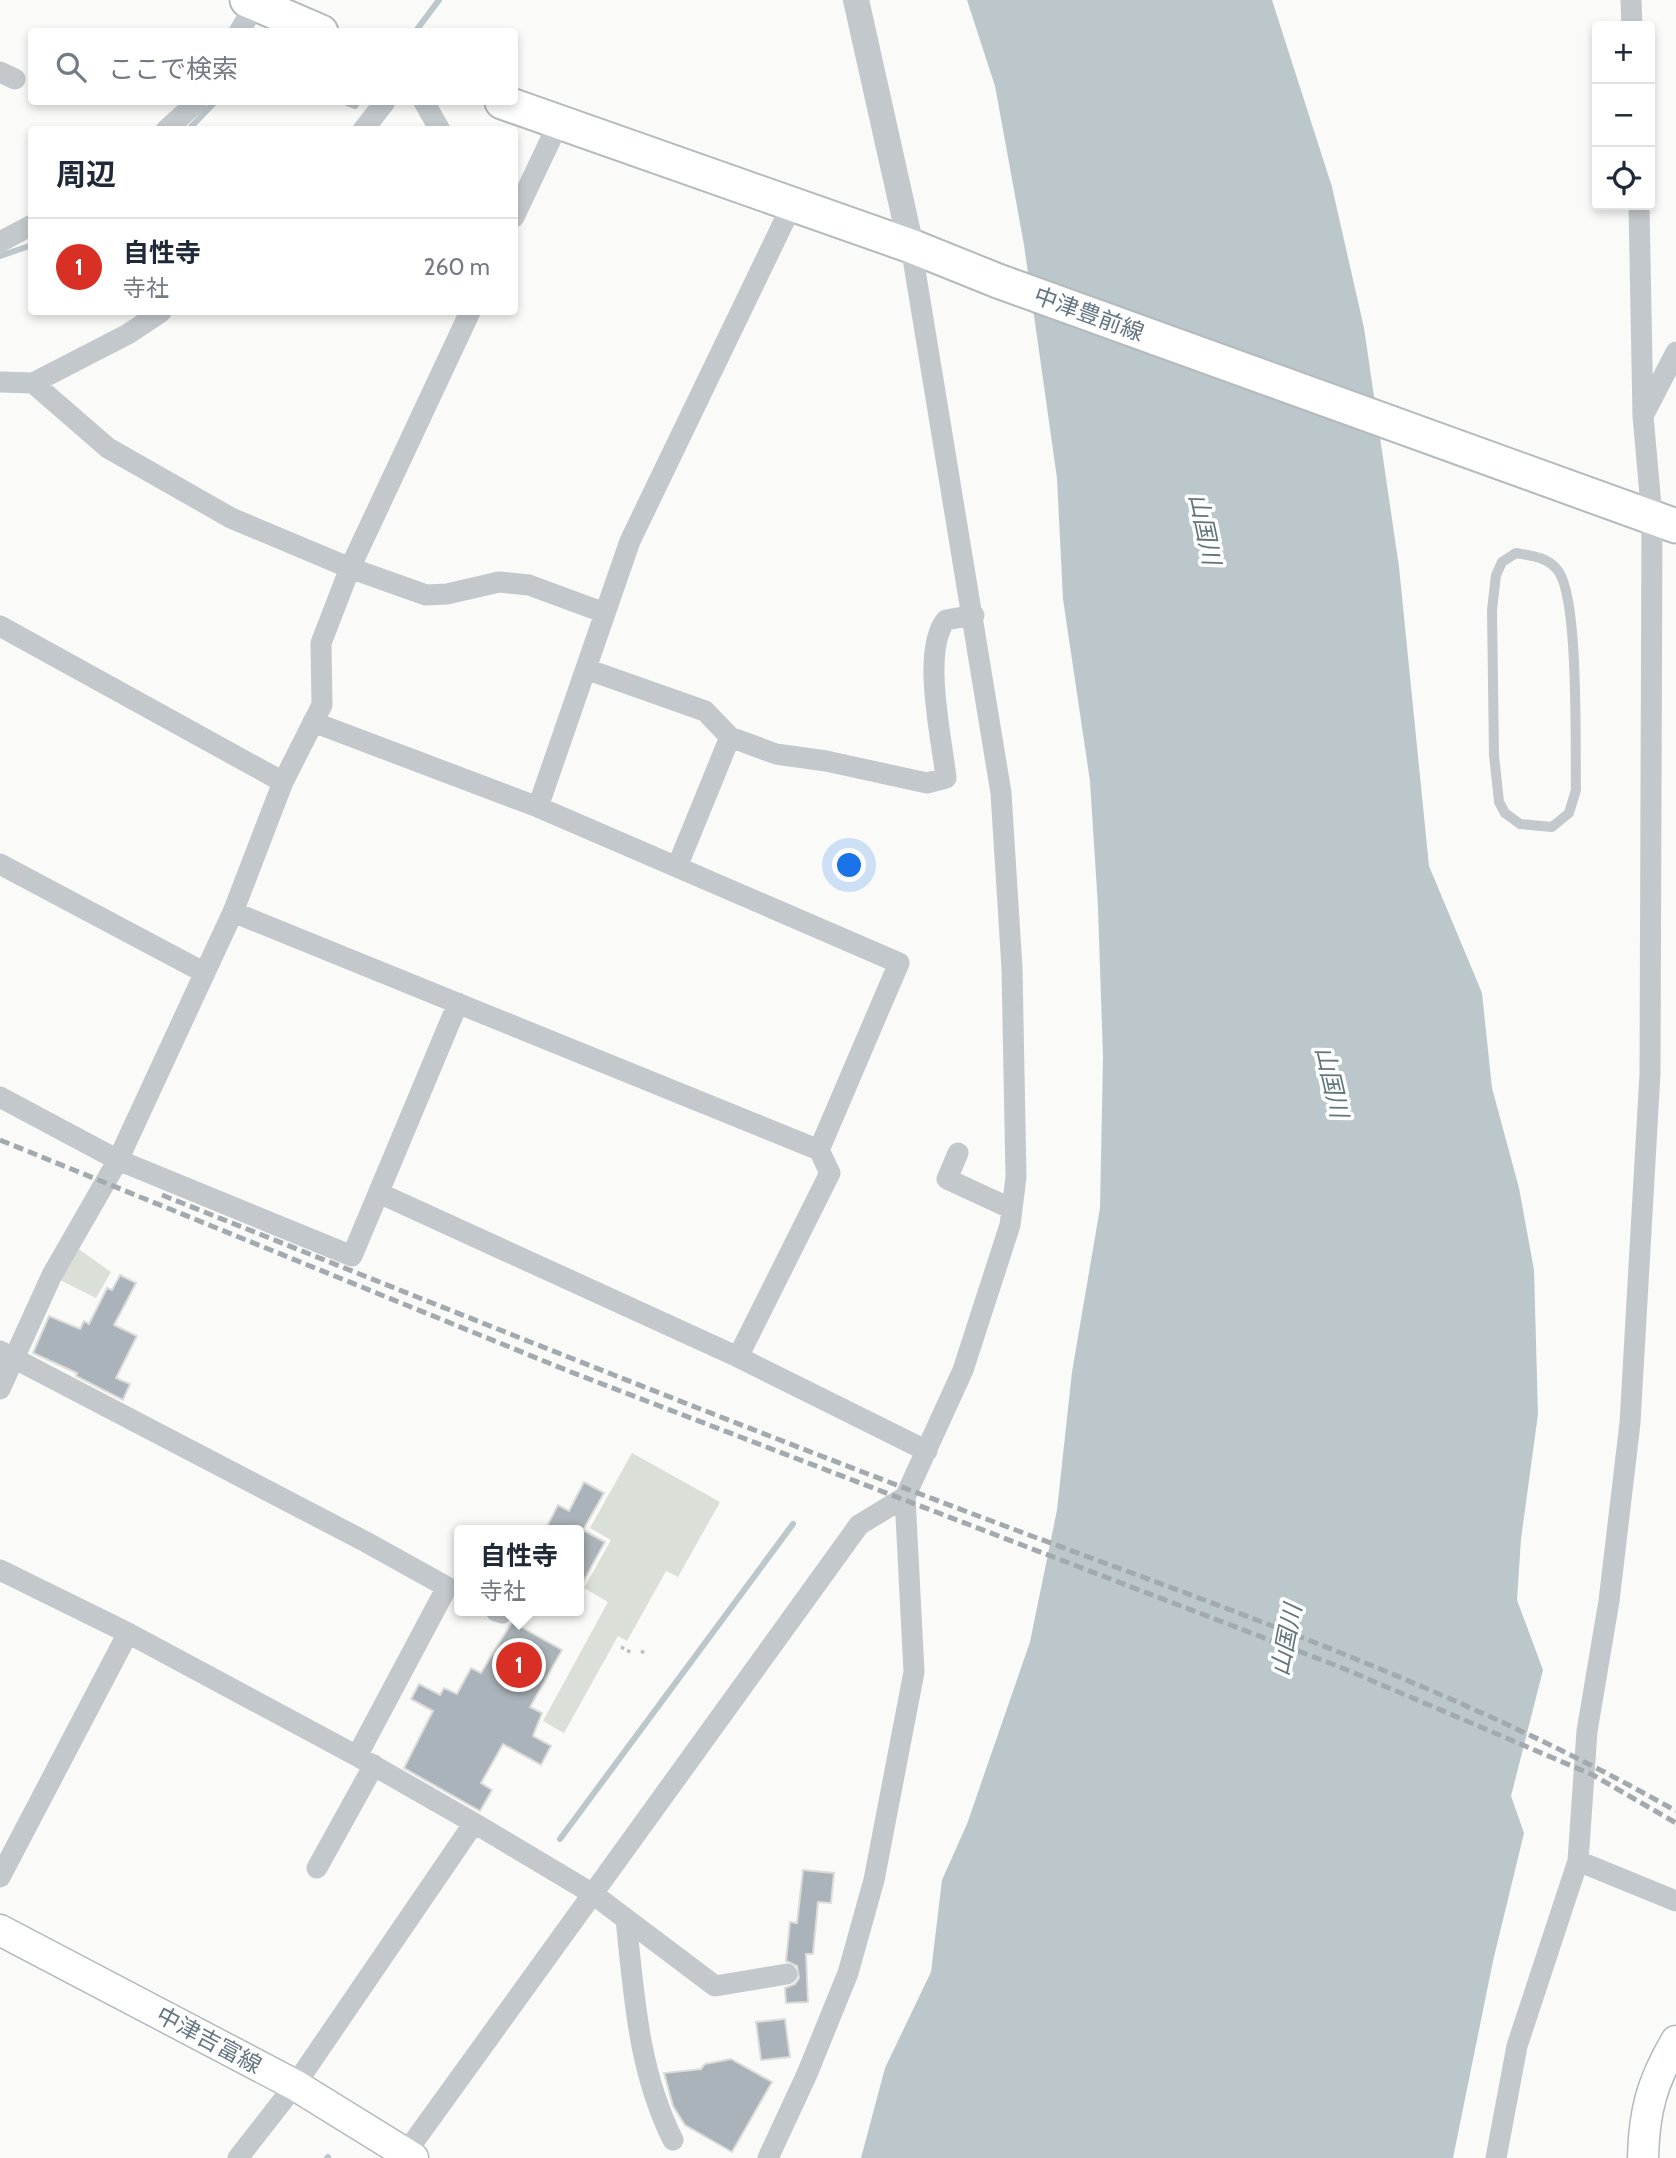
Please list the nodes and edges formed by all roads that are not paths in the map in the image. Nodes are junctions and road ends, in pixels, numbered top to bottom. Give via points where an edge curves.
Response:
1 (856, 0) edge
2 (1631, 0) edge
3 (250, 9) edge
4 (1632, 21) edge
5 (309, 28) edge
6 (194, 105) edge
7 (383, 105) edge
8 (426, 105) edge
9 (511, 105) edge
10 (559, 122) junction
11 (170, 126) edge
12 (366, 126) edge
13 (438, 126) edge
14 (518, 204) edge
15 (792, 205) junction
16 (1639, 210) edge
17 (28, 227) edge
18 (0, 243) edge
19 (911, 246) junction
20 (156, 315) edge
21 (469, 315) edge
22 (1676, 352) edge
23 (0, 382) edge
24 (33, 383) junction
25 (1643, 416) junction
26 (1664, 521) edge
27 (350, 568) junction
28 (606, 613) junction
29 (974, 615) junction
30 (0, 626) edge
31 (586, 669) junction
32 (313, 722) junction
33 (730, 737) junction
34 (283, 782) junction
35 (1499, 802) joint
36 (538, 807) junction
37 (0, 864) edge
38 (677, 867) junction
39 (233, 912) junction
40 (205, 973) junction
41 (458, 1003) junction
42 (0, 1097) edge
43 (819, 1150) junction
44 (958, 1153) dead end
45 (118, 1160) junction
46 (379, 1193) junction
47 (1012, 1209) junction
48 (8, 1355) edge
49 (738, 1357) junction
50 (0, 1389) edge
51 (927, 1451) junction
52 (905, 1497) junction
53 (0, 1570) edge
54 (453, 1590) edge
55 (128, 1633) junction
56 (365, 1761) junction
57 (474, 1823) junction
58 (1578, 1861) junction
59 (317, 1868) dead end
60 (0, 1877) edge
61 (593, 1894) junction
62 (1676, 1901) edge
63 (626, 1919) junction
64 (0, 1930) edge
65 (788, 1974) dead end
66 (1676, 2041) edge
67 (295, 2085) junction
68 (673, 2140) dead end
69 (407, 2156) edge
70 (238, 2158) edge
71 (768, 2158) edge
72 (1496, 2158) edge
73 (1643, 2158) edge

1 - 19 street
2 - 4 street
3 - 5 main road
6 - 11 street
7 - 12 street
8 - 13 street
9 - 10 main road, 中津豊前線
10 - 14 street
10 - 15 main road, 中津豊前線
15 - 19 main road, 中津豊前線
15 - 28 street via 630,541
16 - 25 street
17 - 18 street
19 - 26 main road, 中津豊前線
19 - 29 street
20 - 24 street
21 - 27 street
22 - 25 street
23 - 24 street
24 - 27 street via 108,448 231,518
25 - 26 street
26 - 58 street via 1649,1134 1630,1423 1609,1601 1587,1731
27 - 28 street via 426,595 499,582 529,585
27 - 32 street via 321,643 322,705
28 - 31 street
29 - 33 street via 946,620 937,630 933,655 946,778 927,783 776,754
29 - 47 street via 1001,793 1012,968 1016,1177
30 - 34 street
31 - 33 street via 705,711
31 - 36 street
32 - 34 street
32 - 36 street
33 - 38 street
34 - 39 street
35 - 35 lane via 1492,610 1496,575 1502,562 1516,554 1538,556 1559,572 1571,616 1576,790 1569,813 1547,828 1520,824 1505,814
36 - 38 street
37 - 40 street
38 - 43 street via 899,963
39 - 40 street
39 - 41 street
40 - 45 street
41 - 43 street
41 - 46 street
42 - 45 street
43 - 49 street via 830,1173
44 - 47 street via 947,1179
45 - 46 street via 352,1256
45 - 48 street
46 - 49 street
47 - 51 street via 963,1370
48 - 50 street
48 - 54 street
49 - 51 street
51 - 52 street
52 - 61 street via 859,1525
52 - 71 street via 914,1672 877,1867 848,1973
53 - 55 street
54 - 56 street
55 - 56 street
55 - 60 street
56 - 57 street
56 - 59 street
57 - 61 street
57 - 67 street
58 - 62 street
58 - 72 street via 1517,2046
61 - 63 street
61 - 69 street
63 - 65 street via 715,1986
63 - 68 street via 638,2035 656,2106
64 - 67 main road, 中津吉富線
66 - 73 main road via 1658,2073 1644,2117
67 - 69 main road, 中津吉富線
67 - 70 street

